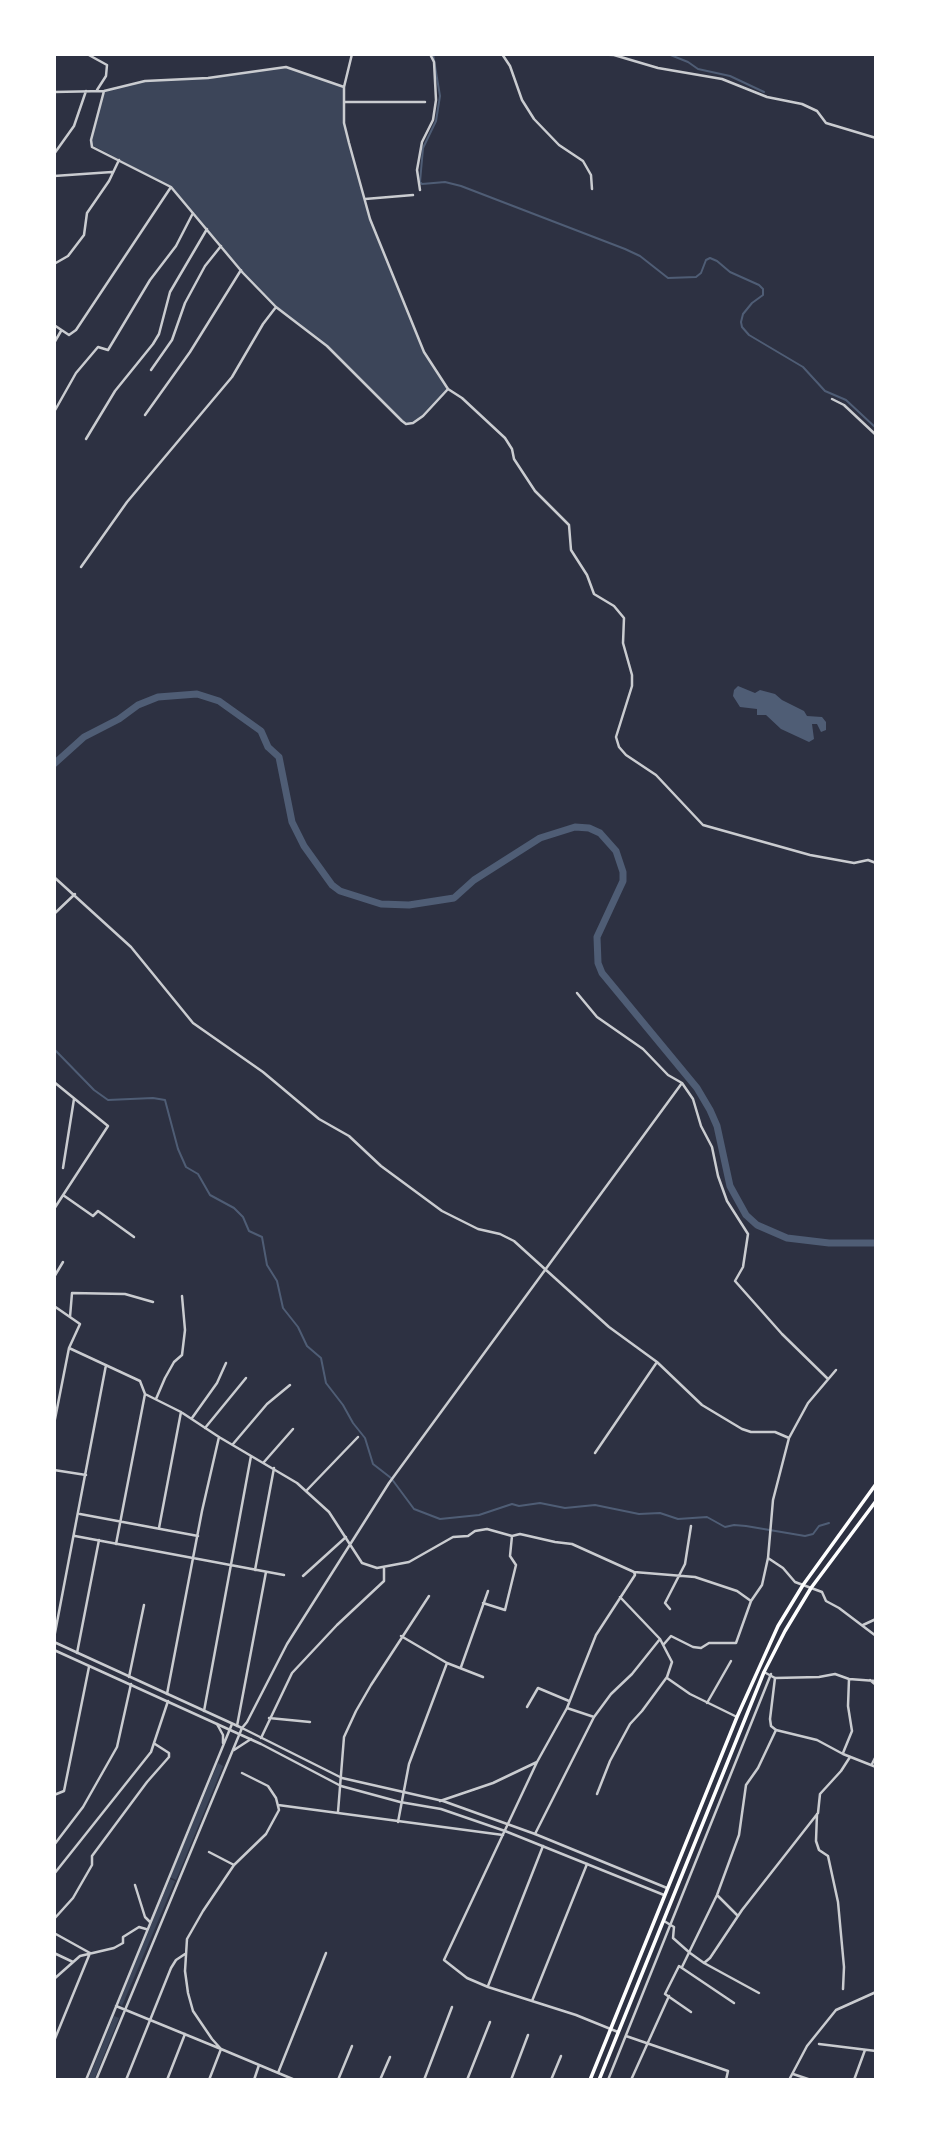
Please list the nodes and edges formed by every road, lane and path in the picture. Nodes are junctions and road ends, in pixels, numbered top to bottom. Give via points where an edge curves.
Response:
1 (87, 54) edge
2 (352, 54) edge
3 (430, 54) edge
4 (502, 54) edge
5 (593, 54) edge
6 (344, 87) junction
7 (86, 91) junction
8 (96, 91) junction
9 (104, 91) junction
10 (54, 92) edge
11 (344, 102) junction
12 (425, 103) dead end
13 (876, 138) edge
14 (54, 154) edge
15 (119, 160) junction
16 (112, 172) junction
17 (54, 176) edge
18 (172, 187) junction
19 (593, 189) dead end
20 (420, 190) dead end
21 (413, 195) dead end
22 (365, 199) junction
23 (193, 212) junction
24 (207, 229) junction
25 (221, 246) junction
26 (54, 264) edge
27 (241, 270) junction
28 (276, 307) junction
29 (54, 326) edge
30 (61, 331) junction
31 (54, 342) edge
32 (151, 369) dead end
33 (448, 389) junction
34 (832, 398) dead end
35 (54, 412) edge
36 (145, 415) dead end
37 (876, 435) edge
38 (86, 439) dead end
39 (81, 567) dead end
40 (876, 863) edge
41 (55, 880) edge
42 (75, 894) junction
43 (54, 914) edge
44 (577, 993) dead end
45 (54, 1082) edge
46 (682, 1083) junction
47 (74, 1099) junction
48 (62, 1168) dead end
49 (63, 1195) junction
50 (54, 1209) edge
51 (134, 1237) dead end
52 (64, 1262) dead end
53 (546, 1269) junction
54 (54, 1277) edge
55 (182, 1296) dead end
56 (153, 1302) dead end
57 (54, 1306) edge
58 (70, 1317) junction
59 (69, 1348) junction
60 (657, 1362) junction
61 (226, 1363) dead end
62 (106, 1365) junction
63 (836, 1370) dead end
64 (246, 1378) dead end
65 (828, 1379) junction
66 (290, 1385) dead end
67 (145, 1394) junction
68 (156, 1399) junction
69 (181, 1412) junction
70 (192, 1418) junction
71 (54, 1424) edge
72 (205, 1428) junction
73 (293, 1429) dead end
74 (219, 1437) junction
75 (358, 1437) dead end
76 (789, 1438) junction
77 (233, 1444) junction
78 (595, 1453) dead end
79 (251, 1455) junction
80 (264, 1462) junction
81 (274, 1468) junction
82 (54, 1470) edge
83 (86, 1475) junction
84 (876, 1484) edge
85 (307, 1490) junction
86 (876, 1502) edge
87 (79, 1514) junction
88 (121, 1521) junction
89 (691, 1526) dead end
90 (159, 1528) junction
91 (75, 1536) junction
92 (198, 1536) junction
93 (512, 1536) junction
94 (346, 1538) junction
95 (99, 1541) junction
96 (116, 1544) junction
97 (351, 1546) junction
98 (193, 1558) junction
99 (768, 1558) junction
100 (231, 1565) junction
101 (384, 1567) junction
102 (255, 1570) junction
103 (266, 1572) junction
104 (634, 1572) junction
105 (284, 1575) dead end
106 (303, 1576) dead end
107 (680, 1576) junction
108 (803, 1585) junction
109 (811, 1588) junction
110 (488, 1591) dead end
111 (429, 1596) dead end
112 (621, 1597) junction
113 (751, 1601) junction
114 (484, 1603) junction
115 (144, 1605) dead end
116 (670, 1609) dead end
117 (876, 1619) edge
118 (863, 1625) junction
119 (401, 1636) junction
120 (876, 1636) edge
121 (660, 1639) junction
122 (54, 1640) edge
123 (664, 1644) junction
124 (54, 1650) edge
125 (77, 1653) junction
126 (731, 1661) dead end
127 (447, 1663) junction
128 (89, 1667) junction
129 (461, 1667) junction
130 (764, 1672) junction
131 (771, 1674) junction
132 (129, 1677) junction
133 (483, 1677) dead end
134 (667, 1677) junction
135 (775, 1678) junction
136 (849, 1679) junction
137 (876, 1683) edge
138 (131, 1684) junction
139 (167, 1695) junction
140 (168, 1701) junction
141 (569, 1701) junction
142 (707, 1703) junction
143 (527, 1707) dead end
144 (567, 1708) junction
145 (204, 1711) junction
146 (594, 1717) junction
147 (737, 1717) junction
148 (269, 1718) junction
149 (310, 1722) dead end
150 (217, 1724) junction
151 (234, 1725) junction
152 (242, 1728) junction
153 (230, 1730) junction
154 (776, 1730) junction
155 (239, 1734) junction
156 (261, 1738) junction
157 (251, 1739) junction
158 (155, 1744) junction
159 (222, 1750) junction
160 (843, 1754) junction
161 (230, 1755) junction
162 (876, 1756) edge
163 (850, 1757) junction
164 (218, 1758) junction
165 (227, 1762) junction
166 (537, 1762) junction
167 (874, 1765) edge
168 (242, 1773) dead end
169 (342, 1778) junction
170 (341, 1786) junction
171 (402, 1793) junction
172 (54, 1794) edge
173 (597, 1794) dead end
174 (440, 1801) junction
175 (400, 1802) junction
176 (278, 1805) junction
177 (338, 1812) junction
178 (818, 1813) junction
179 (398, 1822) junction
180 (508, 1824) junction
181 (505, 1830) junction
182 (535, 1834) junction
183 (503, 1835) junction
184 (54, 1845) edge
185 (543, 1846) junction
186 (209, 1852) dead end
187 (587, 1864) junction
188 (234, 1865) junction
189 (54, 1874) edge
190 (135, 1885) dead end
191 (667, 1888) junction
192 (664, 1895) junction
193 (717, 1895) junction
194 (738, 1916) junction
195 (54, 1919) edge
196 (664, 1921) junction
197 (150, 1922) junction
198 (670, 1925) junction
199 (146, 1929) junction
200 (54, 1933) edge
201 (54, 1953) edge
202 (90, 1953) junction
203 (326, 1953) dead end
204 (690, 1953) junction
205 (185, 1954) junction
206 (73, 1962) junction
207 (704, 1963) junction
208 (682, 1967) junction
209 (54, 1979) edge
210 (488, 1987) junction
211 (843, 1990) dead end
212 (876, 1992) edge
213 (759, 1993) dead end
214 (669, 1996) junction
215 (532, 2001) junction
216 (734, 2003) dead end
217 (116, 2006) junction
218 (452, 2007) dead end
219 (125, 2010) junction
220 (691, 2011) dead end
221 (150, 2020) junction
222 (490, 2022) dead end
223 (610, 2029) junction
224 (618, 2032) junction
225 (185, 2034) junction
226 (528, 2035) dead end
227 (626, 2036) junction
228 (54, 2041) edge
229 (647, 2043) junction
230 (819, 2044) dead end
231 (352, 2046) dead end
232 (221, 2049) junction
233 (865, 2050) junction
234 (876, 2051) edge
235 (561, 2056) dead end
236 (390, 2057) dead end
237 (259, 2065) junction
238 (278, 2073) junction
239 (793, 2074) junction
240 (86, 2080) edge
241 (96, 2080) edge
242 (126, 2080) edge
243 (167, 2080) edge
244 (209, 2080) edge
245 (254, 2080) edge
246 (295, 2080) edge
247 (338, 2080) edge
248 (380, 2080) edge
249 (424, 2080) edge
250 (467, 2080) edge
251 (511, 2080) edge
252 (551, 2080) edge
253 (590, 2080) edge
254 (599, 2080) edge
255 (608, 2080) edge
256 (631, 2080) edge
257 (726, 2080) edge
258 (789, 2080) edge
259 (811, 2080) edge
260 (854, 2080) edge

1 - 8 street via 107,65
2 - 6 street
3 - 20 street via 436,100 420,149
4 - 19 street via 534,119 583,161
5 - 13 street via 722,79 767,97 802,104 817,110 826,123
6 - 9 street via 286,67 145,81
6 - 11 street
7 - 8 street
7 - 10 street
7 - 14 street via 74,126
8 - 9 street
9 - 15 street via 90,144
11 - 12 street
11 - 22 street via 344,123
15 - 16 street
15 - 18 street
16 - 17 street
16 - 26 street via 87,213 84,235 68,256
18 - 23 street
18 - 30 street via 76,330 69,335
21 - 22 street
22 - 33 street via 424,352
23 - 24 street
23 - 35 street via 108,350 98,347 76,373
24 - 25 street
24 - 38 street via 170,292 159,334
25 - 27 street
25 - 32 street via 205,266 172,340
27 - 28 street
27 - 36 street
28 - 33 street via 327,346 406,424 423,416
28 - 39 street via 232,377 127,502
29 - 30 street
30 - 31 street
33 - 40 street via 505,438 535,491 569,526 571,550 594,594 624,618 623,643 632,686 616,737 625,755 656,775 703,825 810,855
34 - 37 street
41 - 42 street
42 - 43 street
42 - 53 street via 131,947 194,1023 319,1119 349,1136 428,1202 469,1225 514,1241
44 - 46 street via 597,1017
45 - 47 street
46 - 53 street
46 - 65 street via 694,1099 727,1201 748,1234 743,1267 735,1282
47 - 48 street
47 - 49 street via 108,1126
49 - 50 street
49 - 51 street via 93,1216 98,1210
52 - 54 street
53 - 60 street via 609,1327
53 - 97 street via 389,1483
55 - 68 street via 182,1356 174,1362
56 - 58 street via 125,1294 72,1293
57 - 58 street
58 - 59 street via 80,1324
59 - 62 street
59 - 71 street
60 - 76 street via 702,1405 742,1429
60 - 78 street
61 - 70 street
62 - 67 street via 140,1381
62 - 83 street
63 - 65 street
64 - 72 street
65 - 76 street
66 - 77 street
67 - 68 street
67 - 88 street
68 - 69 street
69 - 70 street
69 - 90 street
70 - 72 street
72 - 74 street
73 - 80 street
74 - 77 street
74 - 92 street
75 - 85 street
76 - 99 street via 770,1523
77 - 79 street
79 - 80 street
79 - 100 street
80 - 81 street
81 - 85 street
81 - 102 street
82 - 83 street
83 - 87 street
84 - 108 main road
85 - 94 street
86 - 109 main road
87 - 88 street
87 - 91 street
88 - 90 street
88 - 96 street
89 - 107 street
90 - 92 street
91 - 95 street
91 - 122 street
92 - 98 street
93 - 101 street via 475,1531 453,1537 409,1562
93 - 104 street via 572,1544
93 - 114 street via 510,1556 516,1565 505,1610
94 - 97 street
94 - 106 street
95 - 96 street
95 - 125 street
96 - 98 street
97 - 101 street via 362,1563
97 - 152 street via 287,1644
98 - 100 street
98 - 139 street
99 - 108 street
99 - 113 street via 762,1585
100 - 102 street
100 - 145 street
101 - 148 street via 384,1581 292,1673
102 - 103 street
103 - 105 street
103 - 151 street
104 - 107 street
104 - 112 street
107 - 113 street via 737,1591
107 - 116 street via 665,1603
108 - 109 street
108 - 147 main road via 778,1626
109 - 118 street
109 - 130 main road
110 - 114 street
111 - 119 street
112 - 121 street
112 - 141 street via 596,1635
113 - 123 street via 736,1643 709,1643 701,1648 671,1636
114 - 129 street
115 - 132 street
117 - 118 street
118 - 120 street
119 - 127 street
119 - 169 street via 344,1737
121 - 123 street
121 - 146 street
122 - 125 street
123 - 134 street via 672,1662
124 - 128 street
125 - 132 street
126 - 142 street
127 - 129 street
127 - 171 street
128 - 138 street
128 - 172 street via 64,1791
129 - 133 street
130 - 131 street
130 - 196 main road
131 - 135 street
131 - 198 street
132 - 139 street
134 - 142 street
134 - 173 street via 630,1724
135 - 136 street via 835,1674
135 - 154 street via 770,1719
136 - 137 street
136 - 160 street via 852,1731
138 - 140 street
138 - 184 street via 117,1747 83,1807
139 - 145 street
140 - 150 street
140 - 158 street
141 - 143 street via 538,1688
141 - 144 street
142 - 147 street
144 - 146 street
144 - 166 street
145 - 151 street
146 - 182 street
147 - 191 main road
148 - 149 street
148 - 156 street
150 - 153 street
150 - 159 street via 223,1735
151 - 152 street
151 - 153 street
152 - 155 street
152 - 156 street
153 - 155 street
153 - 159 street
154 - 160 street via 817,1740
154 - 193 street via 746,1785 739,1835
155 - 157 street
155 - 161 street
156 - 169 street
157 - 161 street
157 - 170 street
158 - 189 street
158 - 195 street via 169,1757 92,1856 92,1866 73,1898
159 - 164 street
160 - 163 street
161 - 165 street
162 - 167 street
163 - 167 street
163 - 178 street via 820,1794
164 - 165 street
164 - 197 street
165 - 219 street
166 - 174 street
166 - 180 street
168 - 176 street via 268,1786
169 - 170 street
169 - 171 street
170 - 175 street
170 - 177 street
171 - 174 street
171 - 175 street
174 - 180 street
175 - 179 street
175 - 181 street via 441,1809
176 - 177 street
176 - 188 street via 276,1819 266,1834
177 - 179 street
178 - 194 street
178 - 211 street via 816,1841 828,1856 838,1902
179 - 183 street
180 - 181 street
180 - 182 street
181 - 183 street
181 - 185 street
182 - 191 street
183 - 210 street via 444,1960
185 - 187 street
185 - 210 street
186 - 188 street
187 - 192 street
187 - 215 street
188 - 205 street via 187,1939
190 - 197 street
191 - 192 main road
192 - 223 main road
193 - 194 street
193 - 204 street
194 - 207 street
196 - 198 street
196 - 224 main road
197 - 199 street
198 - 204 street via 673,1937
198 - 227 street
199 - 202 street via 139,1927 114,1948
199 - 217 street
200 - 202 street
201 - 206 street
202 - 206 street
202 - 228 street
203 - 238 street
204 - 207 street
204 - 208 street
205 - 221 street via 171,1968
205 - 232 street via 194,2011
206 - 209 street
207 - 213 street
208 - 214 street via 665,1994
208 - 216 street
210 - 215 street
212 - 239 street via 836,2010 807,2046
214 - 220 street
214 - 229 street
215 - 223 street
217 - 219 street
217 - 240 street
218 - 249 street
219 - 221 street
219 - 241 street
221 - 225 street
221 - 242 street
222 - 250 street
223 - 224 street
223 - 253 main road
224 - 254 main road
225 - 232 street
225 - 243 street
226 - 251 street
227 - 229 street
227 - 255 street
229 - 256 street
229 - 257 street via 728,2071
230 - 233 street
231 - 247 street
232 - 237 street
232 - 244 street
233 - 234 street
233 - 260 street
235 - 252 street
236 - 248 street
237 - 238 street
237 - 245 street
238 - 246 street
239 - 258 street
239 - 259 street

